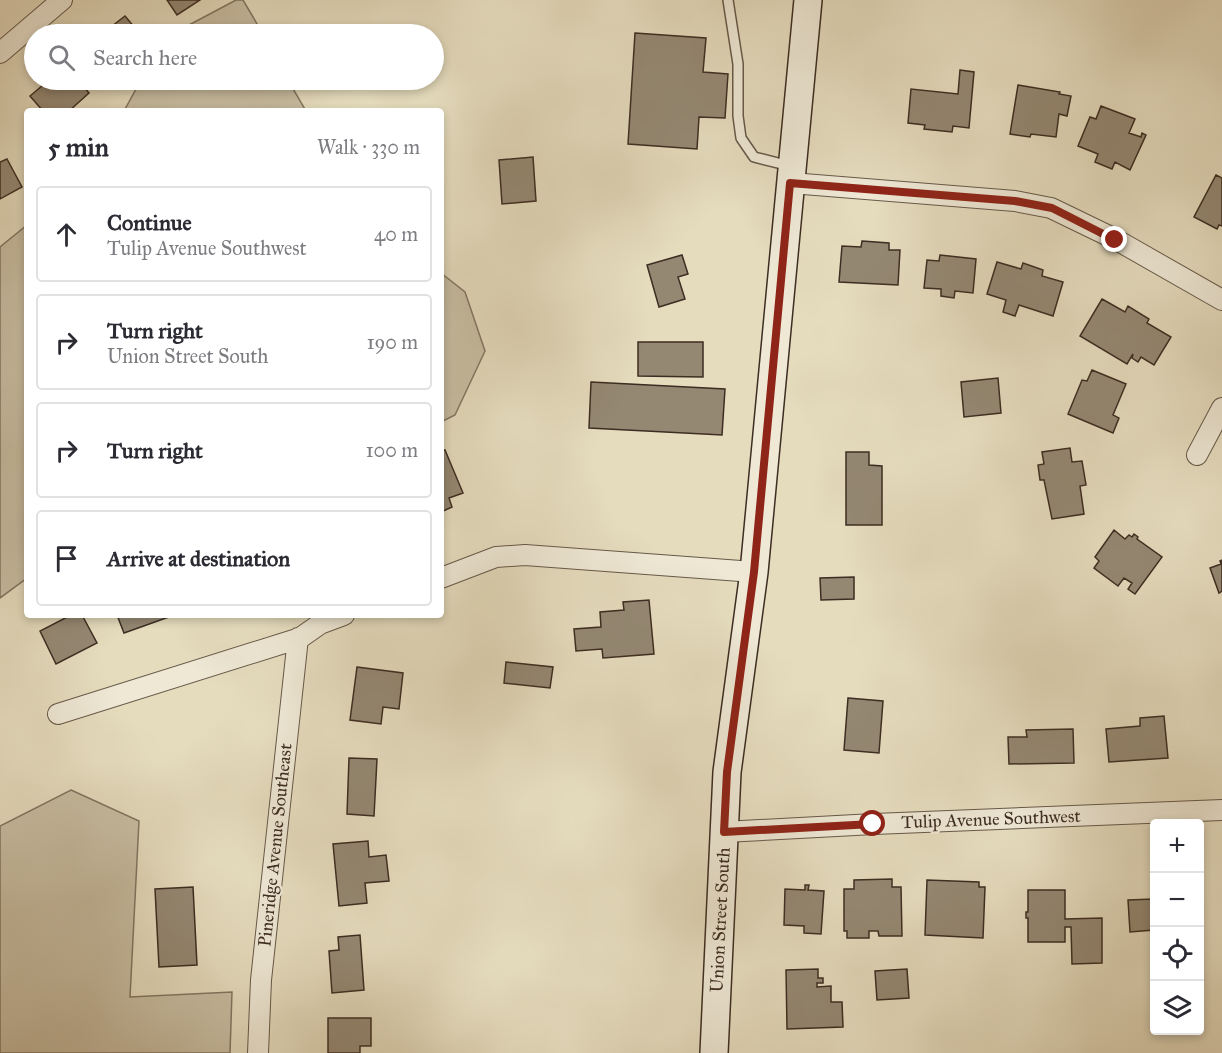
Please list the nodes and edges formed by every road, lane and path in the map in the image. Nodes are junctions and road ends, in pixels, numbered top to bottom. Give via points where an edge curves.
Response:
1 (62, 0) edge
2 (728, 0) edge
3 (808, 0) edge
4 (34, 24) edge
5 (24, 32) edge
6 (0, 53) edge
7 (791, 175) junction
8 (1222, 300) edge
9 (1222, 408) edge
10 (1197, 455) dead end
11 (754, 572) junction
12 (444, 577) edge
13 (336, 618) edge
14 (298, 638) junction
15 (58, 714) dead end
16 (1222, 810) edge
17 (724, 832) junction
18 (258, 1053) edge
19 (714, 1053) edge

1 - 4 street
2 - 7 lane via 738,64 741,138 754,157
3 - 7 main road, Union Street South
5 - 6 street
7 - 8 street via 1052,208
7 - 11 main road, Union Street South
9 - 10 street
11 - 12 street via 525,555 496,557
11 - 17 main road, Union Street South via 727,772
13 - 14 street
14 - 15 street
14 - 18 street, Pineridge Avenue Southeast via 261,980
16 - 17 street, Tulip Avenue Southwest
17 - 19 main road, Union Street South

